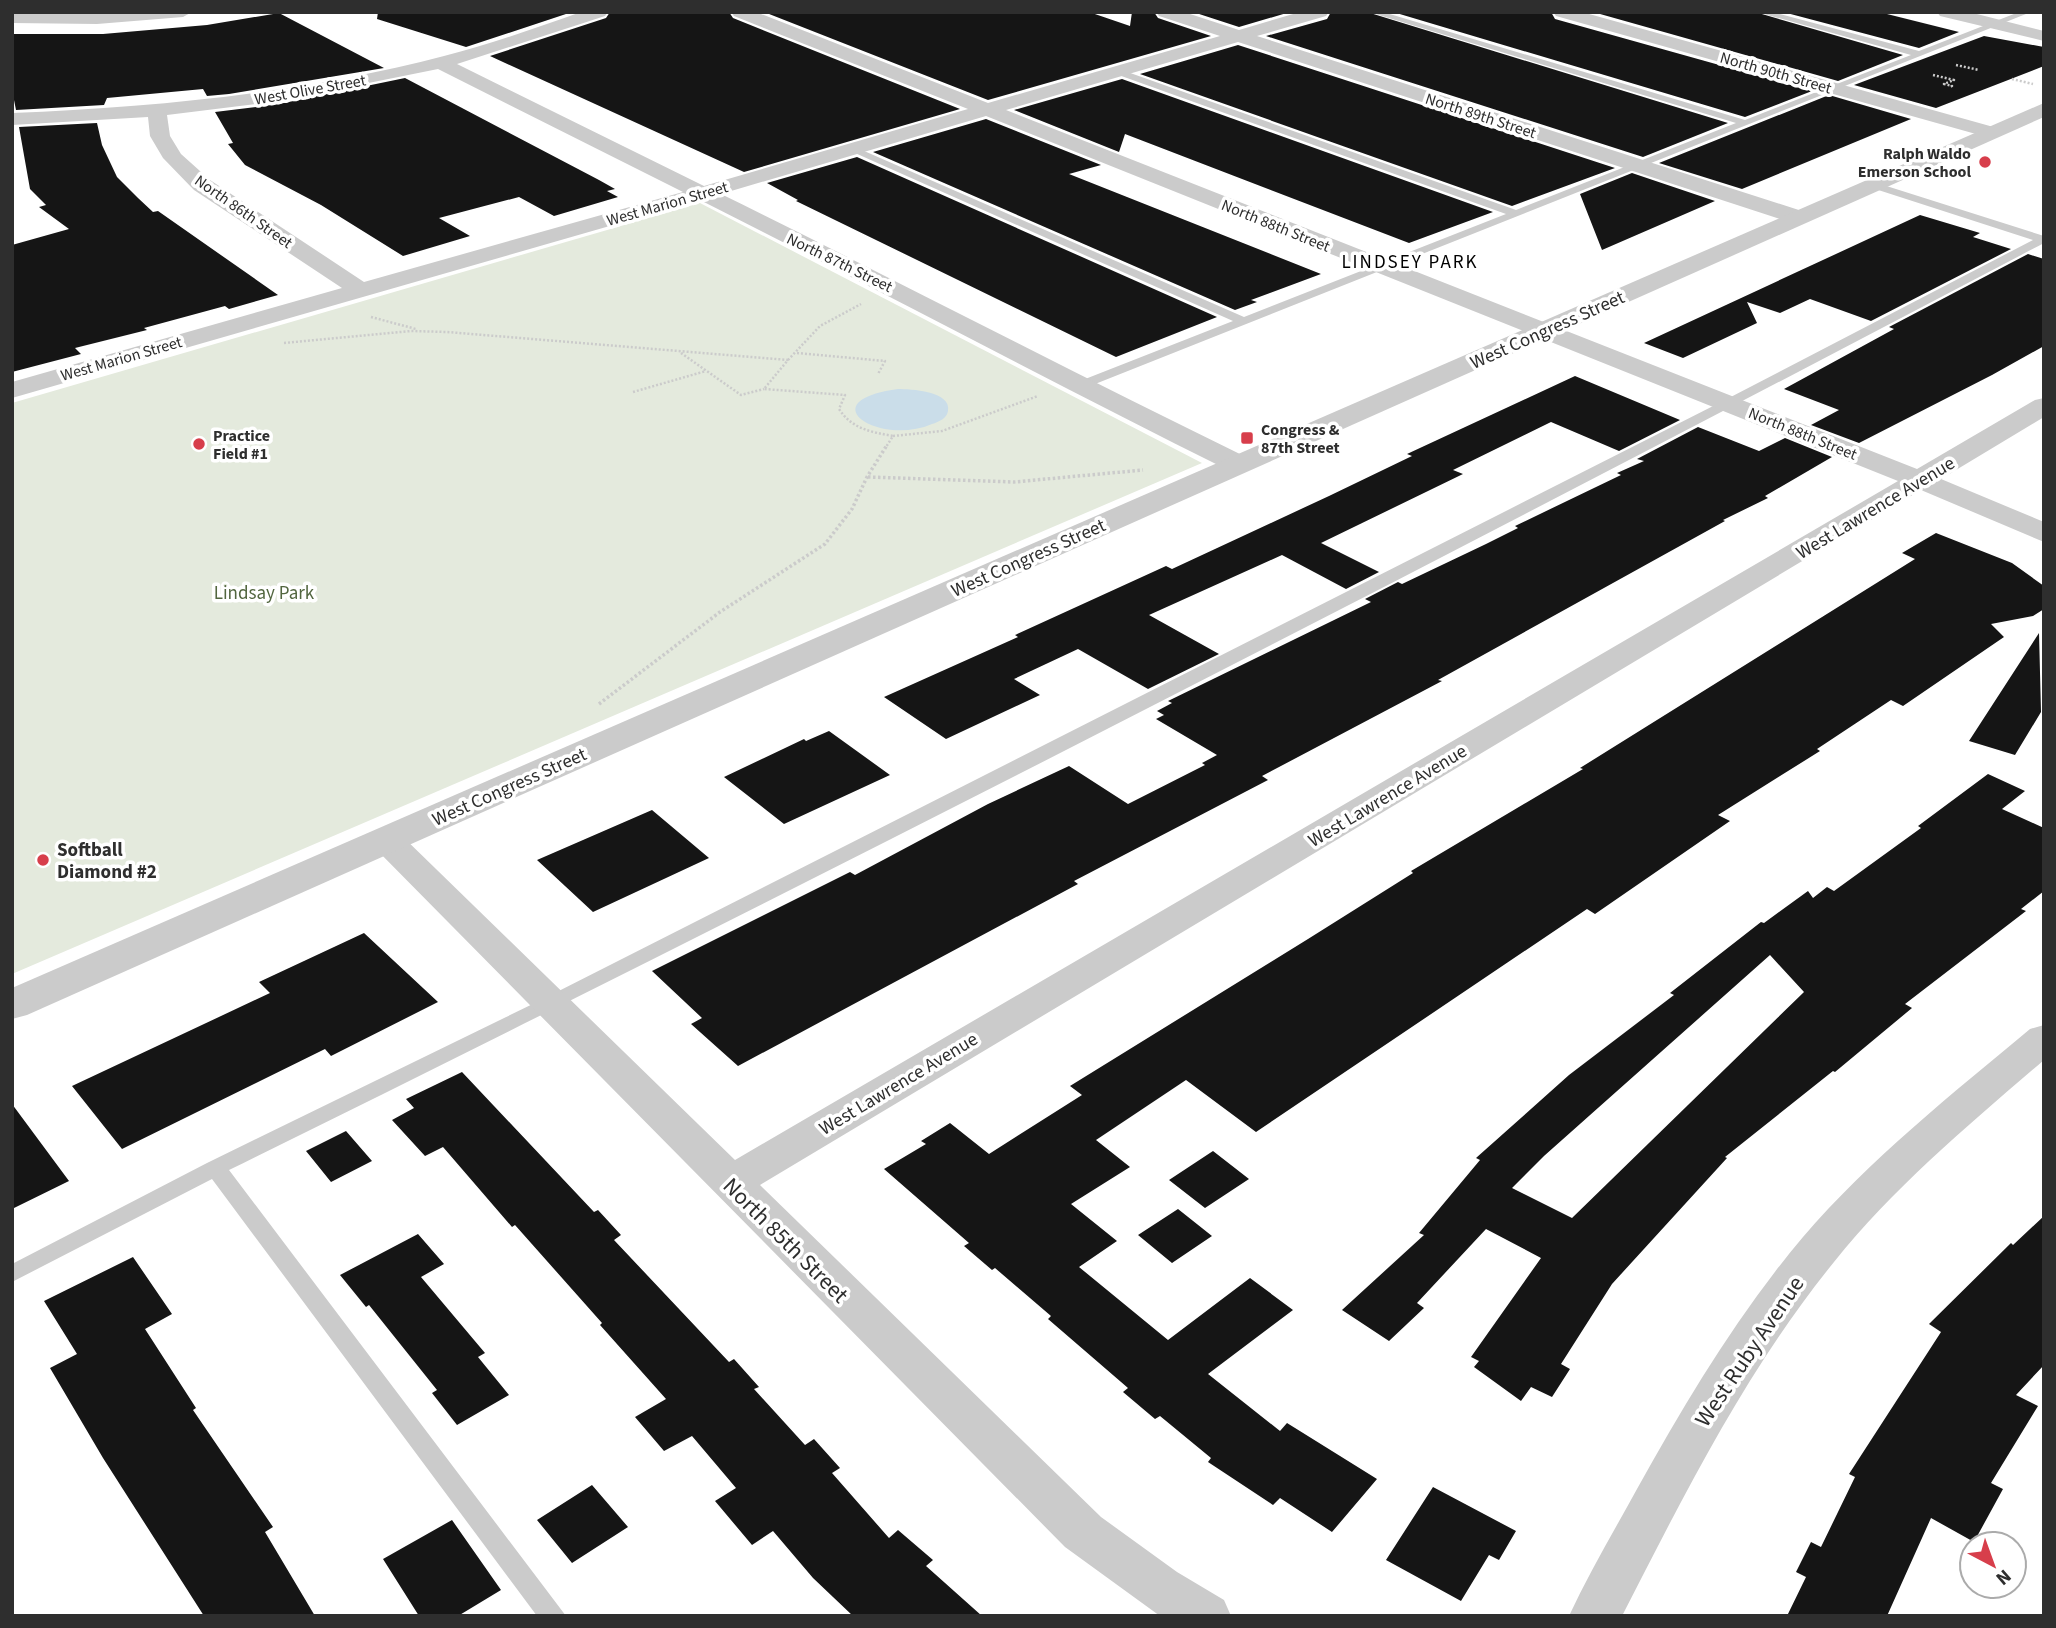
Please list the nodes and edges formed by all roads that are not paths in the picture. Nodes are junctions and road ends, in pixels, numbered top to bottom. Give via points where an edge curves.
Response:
1 (183, 12) edge
2 (599, 12) edge
3 (740, 12) edge
4 (1165, 12) edge
5 (1320, 12) edge
6 (1373, 12) edge
7 (1562, 12) edge
8 (1760, 12) edge
9 (1946, 12) edge
10 (2027, 12) edge
11 (12, 18) edge
12 (1995, 24) junction
13 (1240, 36) junction
14 (2044, 36) edge
15 (1919, 54) junction
16 (440, 63) junction
17 (1116, 72) junction
18 (1832, 88) junction
19 (2040, 97) edge
20 (986, 109) junction
21 (157, 111) junction
22 (12, 119) edge
23 (1745, 123) junction
24 (1990, 132) junction
25 (851, 149) junction
26 (1639, 166) junction
27 (1873, 185) junction
28 (700, 193) junction
29 (1517, 214) junction
30 (1797, 217) junction
31 (1381, 267) junction
32 (359, 289) junction
33 (1243, 321) junction
34 (1545, 331) junction
35 (1080, 386) junction
36 (12, 390) edge
37 (1730, 403) junction
38 (2044, 406) edge
39 (1238, 464) junction
40 (1921, 480) junction
41 (2044, 533) edge
42 (386, 841) junction
43 (12, 1005) edge
44 (548, 1005) junction
45 (2044, 1038) edge
46 (215, 1168) junction
47 (730, 1183) junction
48 (12, 1274) edge
49 (554, 1616) edge
50 (1205, 1616) edge
51 (1595, 1616) edge

1 - 11 street via 95,20
2 - 16 street, West Olive Street
3 - 20 street, North 88th Street
4 - 13 street, North 89th Street
5 - 13 street, West Marion Street
6 - 23 lane
7 - 18 street, North 90th Street
8 - 15 lane
9 - 12 street
10 - 12 lane
12 - 14 street
12 - 15 lane
13 - 17 street, West Marion Street
13 - 26 street, North 89th Street
15 - 18 lane
16 - 21 street, West Olive Street via 285,94
16 - 28 street, North 87th Street
17 - 20 street, West Marion Street
17 - 29 lane
18 - 23 lane
18 - 24 street, North 90th Street
19 - 24 street, West Congress Street
20 - 25 street, West Marion Street
20 - 31 street, North 88th Street
21 - 22 street, West Olive Street
21 - 32 street, North 86th Street via 160,136 173,158 202,185
23 - 26 lane
24 - 27 street, West Congress Street
25 - 28 street, West Marion Street
25 - 33 lane
26 - 29 lane
26 - 30 street, North 89th Street
27 - 30 street, West Congress Street
27 - 37 lane via 2043,239
28 - 32 street, West Marion Street
28 - 35 street, North 87th Street
29 - 31 lane
30 - 34 street, West Congress Street
31 - 33 lane
31 - 34 street, North 88th Street
32 - 36 street, West Marion Street
33 - 35 lane
34 - 37 street, North 88th Street
34 - 39 street, West Congress Street
35 - 39 street, North 87th Street
37 - 40 street, North 88th Street
37 - 44 lane
38 - 40 street, West Lawrence Avenue
39 - 42 street, West Congress Street
40 - 41 street, North 88th Street
40 - 47 street, West Lawrence Avenue
42 - 43 street, West Congress Street
42 - 44 street, North 85th Street
44 - 46 lane
44 - 47 street, North 85th Street
45 - 51 street, West Ruby Avenue via 1900,1163 1819,1249 1748,1344 1682,1453
46 - 48 lane
46 - 49 lane
47 - 50 street, North 85th Street via 1083,1532

